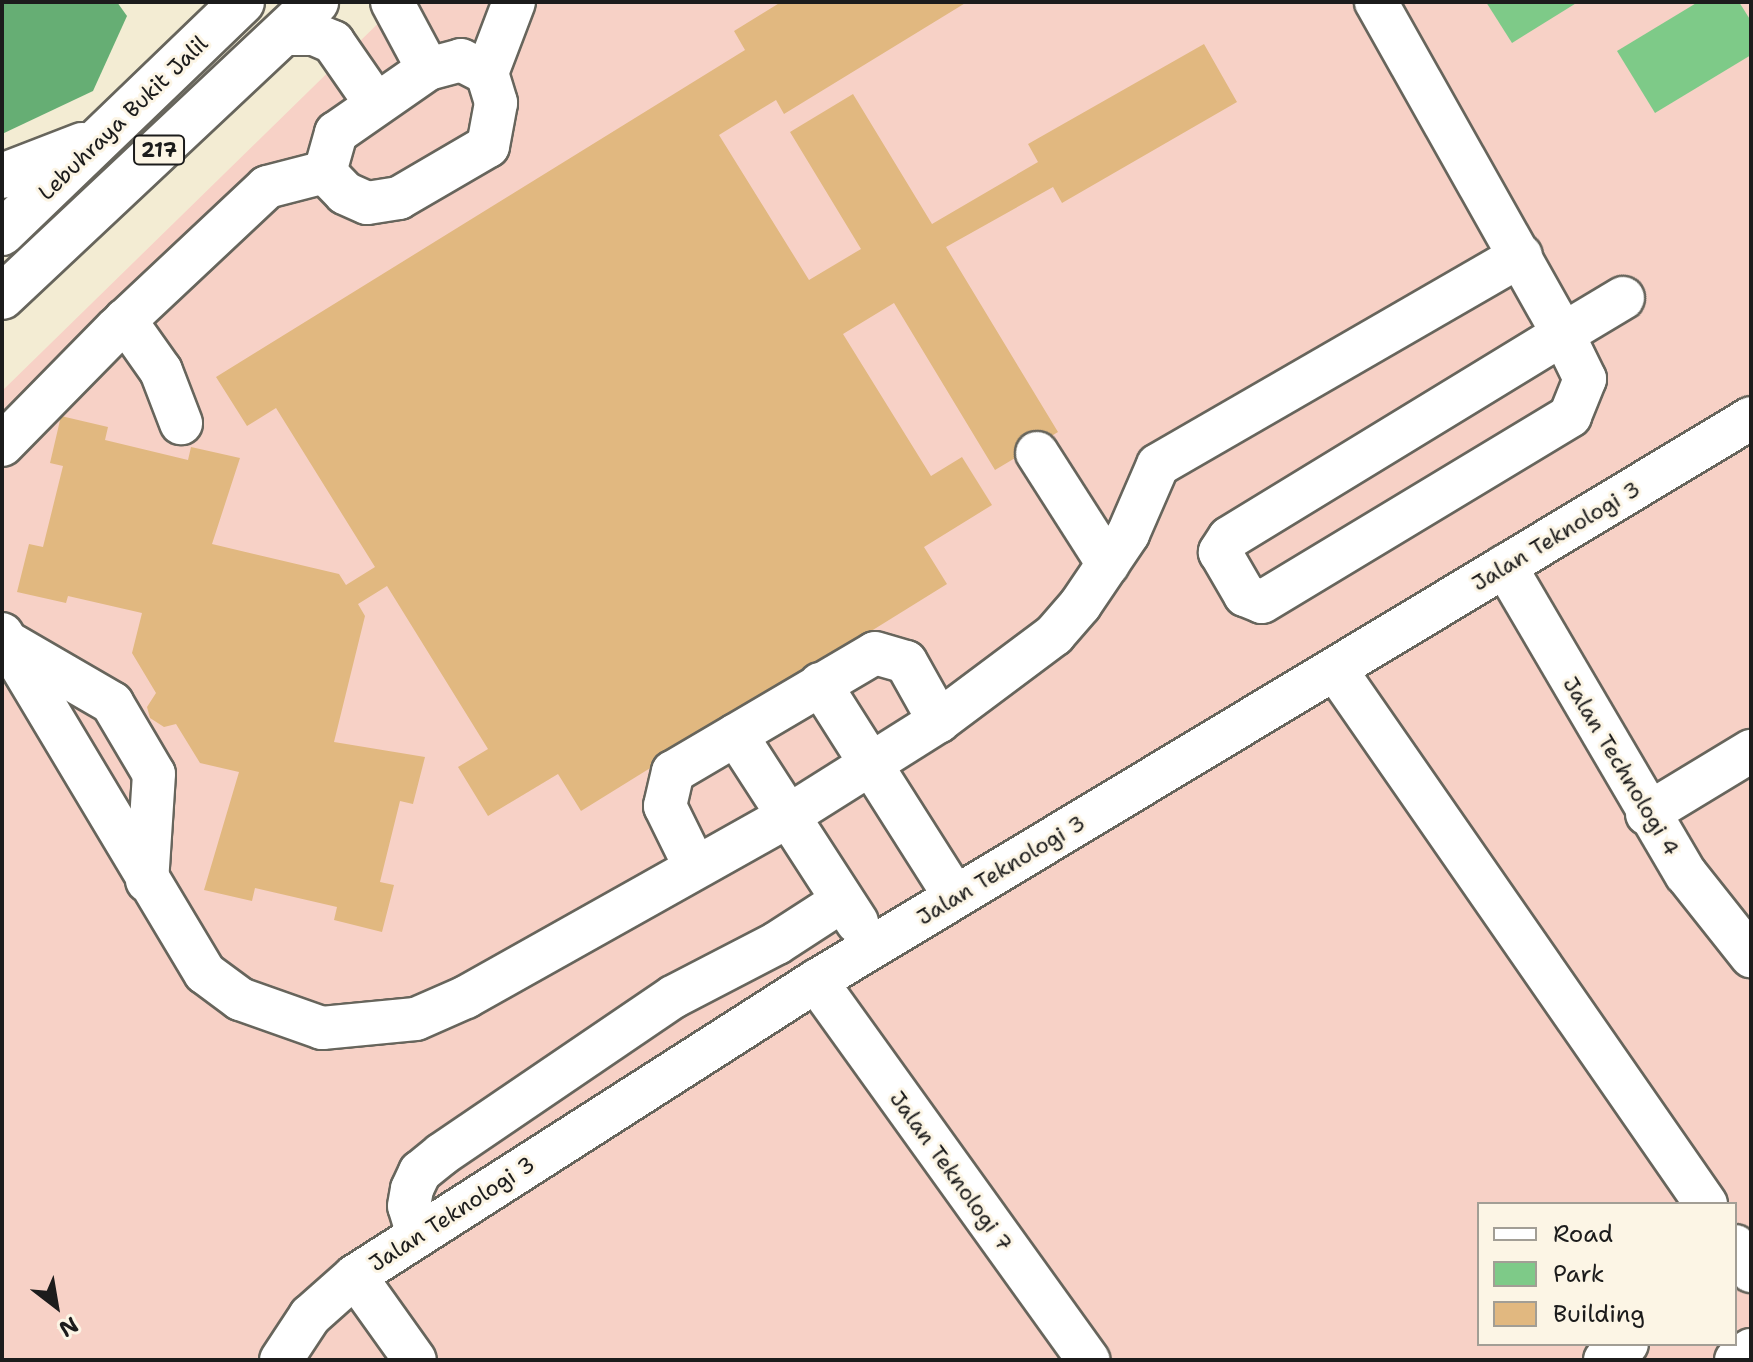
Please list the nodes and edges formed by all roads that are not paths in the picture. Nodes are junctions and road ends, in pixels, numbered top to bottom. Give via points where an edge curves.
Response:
1 (242, 2) edge
2 (316, 2) edge
3 (392, 2) edge
4 (514, 2) edge
5 (1376, 2) edge
6 (283, 34) junction
7 (428, 69) junction
8 (487, 73) junction
9 (376, 104) junction
10 (113, 131) junction
11 (325, 172) junction
12 (2, 176) edge
13 (2, 233) edge
14 (1521, 255) junction
15 (2, 297) edge
16 (1623, 298) dead end
17 (125, 320) junction
18 (1563, 334) junction
19 (1751, 418) edge
20 (181, 423) dead end
21 (2, 445) edge
22 (1037, 453) dead end
23 (1108, 564) junction
24 (1505, 566) junction
25 (5, 638) edge
26 (1335, 669) junction
27 (820, 684) junction
28 (939, 721) junction
29 (736, 735) junction
30 (1751, 751) edge
31 (871, 764) junction
32 (1647, 814) junction
33 (788, 816) junction
34 (695, 867) junction
35 (147, 881) junction
36 (955, 897) junction
37 (842, 901) junction
38 (1744, 937) edge
39 (873, 947) junction
40 (816, 981) junction
41 (1705, 1202) edge
42 (418, 1235) junction
43 (355, 1276) junction
44 (1624, 1346) edge
45 (1751, 1350) edge
46 (281, 1360) edge
47 (415, 1360) edge
48 (1088, 1360) edge
49 (1605, 1360) edge
50 (1736, 1360) edge

1 - 10 highway, Lebuhraya Bukit Jalil / 217
2 - 6 highway, 217
3 - 7 street
4 - 8 street
5 - 14 street
6 - 9 street via 314,34 333,42
6 - 15 highway, 217
7 - 8 street via 461,60
7 - 9 street
8 - 11 street via 496,103 488,146 399,198 367,203 345,193
9 - 11 street via 336,133
10 - 12 highway
10 - 13 highway, Lebuhraya Bukit Jalil / 217
11 - 17 street via 267,187
14 - 18 street
14 - 23 street via 1158,465 1145,503
16 - 18 street
17 - 20 street via 161,371
17 - 21 street
18 - 18 street via 1585,379 1570,416 1262,602 1245,595 1220,552 1229,538
19 - 24 street, Jalan Teknologi 3
22 - 23 street
23 - 28 street via 1054,635
24 - 26 street, Jalan Teknologi 3
24 - 32 street, Jalan Technologi 4
25 - 35 street
25 - 35 street via 112,703 154,774
26 - 36 street, Jalan Teknologi 3
26 - 41 street
27 - 28 street via 875,653 906,662
27 - 29 street
27 - 31 street
28 - 31 street
29 - 33 street
29 - 34 street via 673,772 665,806
30 - 32 street
31 - 33 street
31 - 36 street
32 - 38 street, Jalan Technologi 4
33 - 34 street
33 - 37 street
34 - 35 street via 466,997 416,1019 364,1028 322,1028 240,999 205,973
36 - 39 street, Jalan Teknologi 3
37 - 39 street
37 - 42 street via 777,943 673,997 442,1154 420,1172 412,1189 409,1206
39 - 40 street, Jalan Teknologi 3
40 - 42 street, Jalan Teknologi 3
40 - 48 street, Jalan Teknologi 7
42 - 43 street, Jalan Teknologi 3
43 - 46 street, Jalan Teknologi 3 via 310,1316
43 - 47 street
44 - 49 street
45 - 50 street

